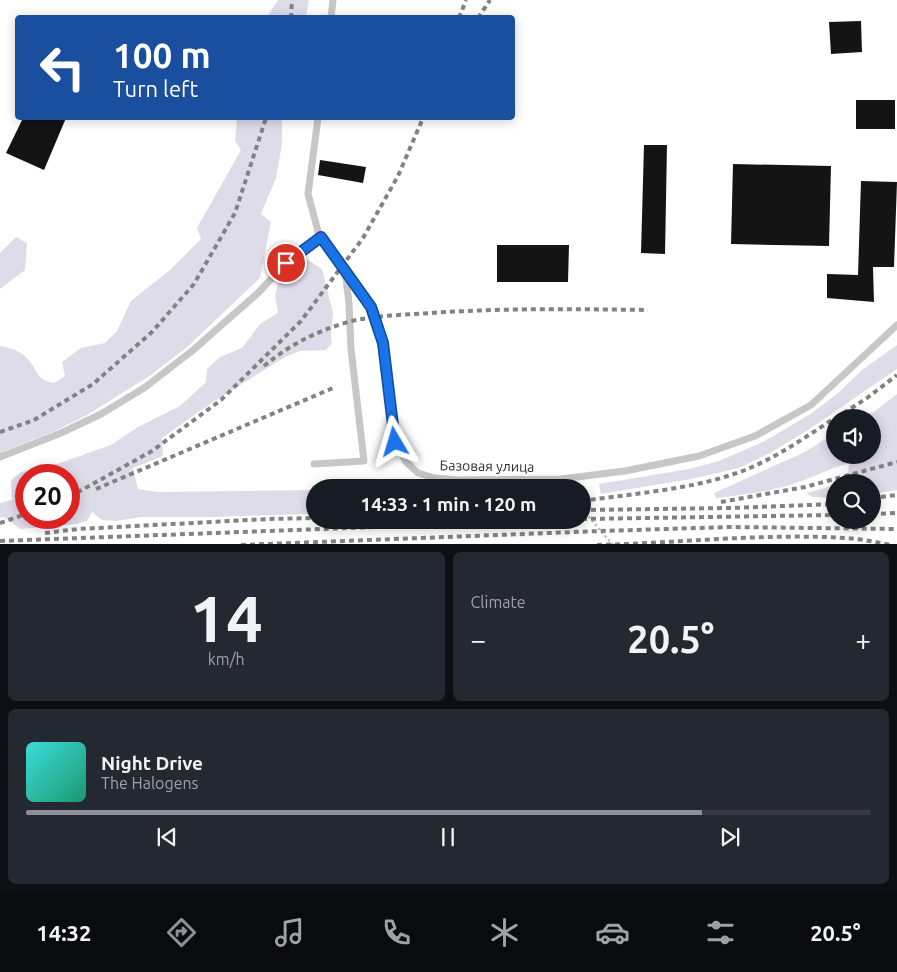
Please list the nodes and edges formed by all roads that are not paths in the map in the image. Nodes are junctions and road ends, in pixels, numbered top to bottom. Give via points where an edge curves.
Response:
1 (333, 0) edge
2 (331, 15) edge
3 (318, 120) edge
4 (321, 237) junction
5 (345, 271) junction
6 (897, 325) edge
7 (0, 457) edge
8 (314, 464) dead end

1 - 2 lane
3 - 4 lane, Базовая улица via 308,194
4 - 5 lane, Базовая улица
4 - 7 lane via 286,263 258,293 192,351 144,388 61,434
5 - 6 lane, Базовая улица via 371,307 383,343 395,442 406,462 418,473 436,478 561,479 625,471 699,456 755,436 811,405
5 - 8 lane via 350,349 364,462

